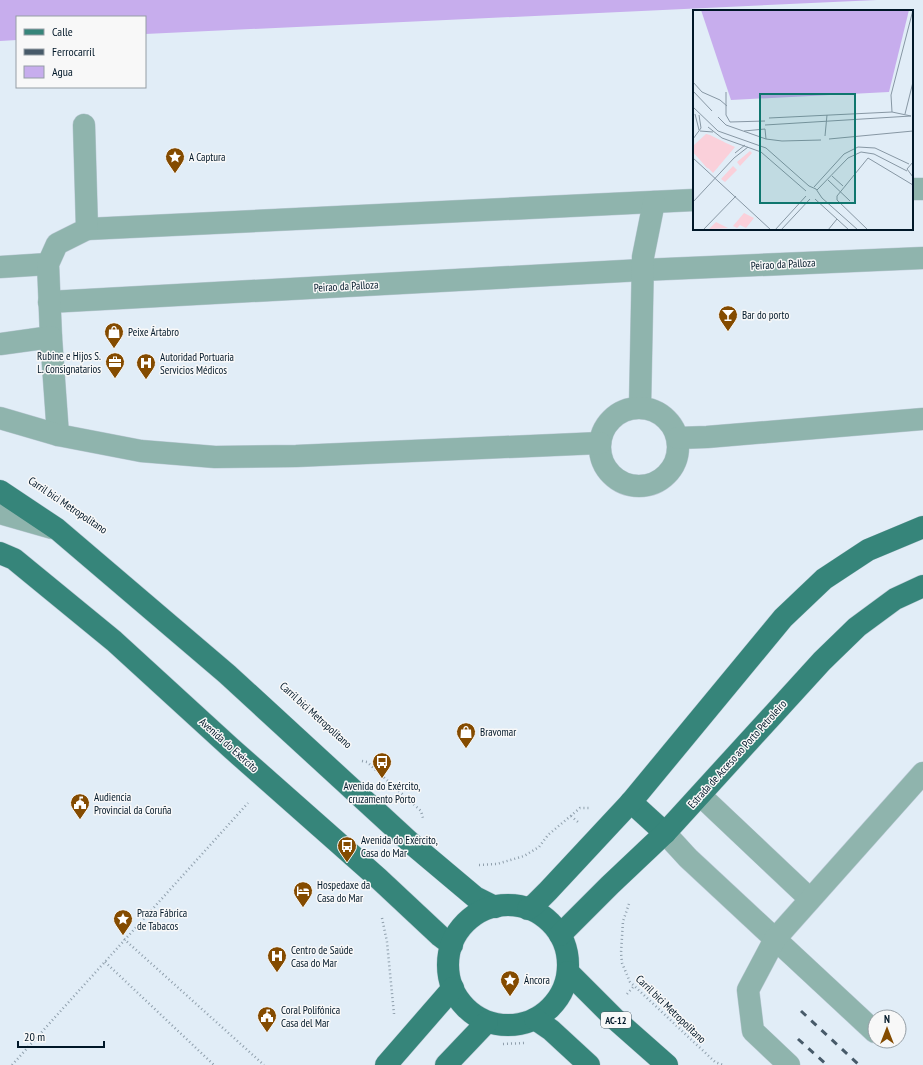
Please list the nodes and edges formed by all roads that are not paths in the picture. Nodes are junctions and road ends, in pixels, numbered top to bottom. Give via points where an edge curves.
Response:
1 (84, 125) dead end
2 (693, 200) edge
3 (654, 202) junction
4 (87, 229) junction
5 (923, 258) edge
6 (48, 264) junction
7 (0, 267) edge
8 (642, 270) junction
9 (49, 302) junction
10 (52, 337) junction
11 (0, 344) edge
12 (640, 407) junction
13 (0, 418) edge
14 (923, 419) edge
15 (58, 435) junction
16 (678, 438) junction
17 (600, 443) junction
18 (0, 491) edge
19 (0, 513) edge
20 (923, 527) edge
21 (57, 530) junction
22 (0, 553) edge
23 (923, 586) edge
24 (923, 773) edge
25 (700, 795) junction
26 (629, 804) junction
27 (665, 833) junction
28 (810, 899) junction
29 (495, 907) junction
30 (528, 909) junction
31 (560, 935) junction
32 (775, 939) junction
33 (452, 945) junction
34 (568, 972) junction
35 (453, 988) junction
36 (535, 1019) junction
37 (487, 1022) junction
38 (867, 1025) edge
39 (386, 1065) edge
40 (446, 1065) edge
41 (589, 1065) edge
42 (667, 1065) edge
43 (789, 1065) edge

1 - 4 street
2 - 3 street
3 - 4 street
3 - 8 street
4 - 6 street via 57,244
5 - 8 street, Peirao da Palloza
6 - 7 street
6 - 9 street
8 - 9 street, Peirao da Palloza
8 - 12 street
9 - 10 street
10 - 11 street
10 - 15 street
12 - 16 street via 654,410 666,418 673,425
12 - 17 street via 627,409 615,416 606,426
13 - 15 street
14 - 16 street
15 - 17 street via 142,451 216,457
16 - 17 street via 679,456 673,468 663,480 643,487 616,480 606,469 601,457
18 - 21 main road
19 - 21 street
20 - 26 main road via 868,550 824,580 784,618
21 - 29 main road via 227,674 412,844 475,897
22 - 33 main road, Avenida do Exército via 14,560 114,641
23 - 25 main road, Estrada de Acceso ao Porto Petroleiro via 895,598 857,627 822,661
24 - 28 street
25 - 27 main road, Estrada de Acceso ao Porto Petroleiro
25 - 28 street
26 - 27 main road
26 - 30 main road
27 - 31 main road, Estrada de Acceso ao Porto Petroleiro
27 - 32 street via 688,858
28 - 32 street
29 - 30 main road via 513,906
29 - 33 main road via 473,916 461,929
30 - 31 main road via 549,921
31 - 34 main road via 567,950
32 - 38 street
32 - 43 street via 748,990 753,1031
33 - 35 main road via 448,968
34 - 36 main road via 559,999 546,1013
34 - 42 main road, AC-12 via 616,1020
35 - 37 main road via 468,1010
35 - 39 main road
36 - 37 main road via 512,1026
36 - 41 main road via 551,1030
37 - 40 main road

